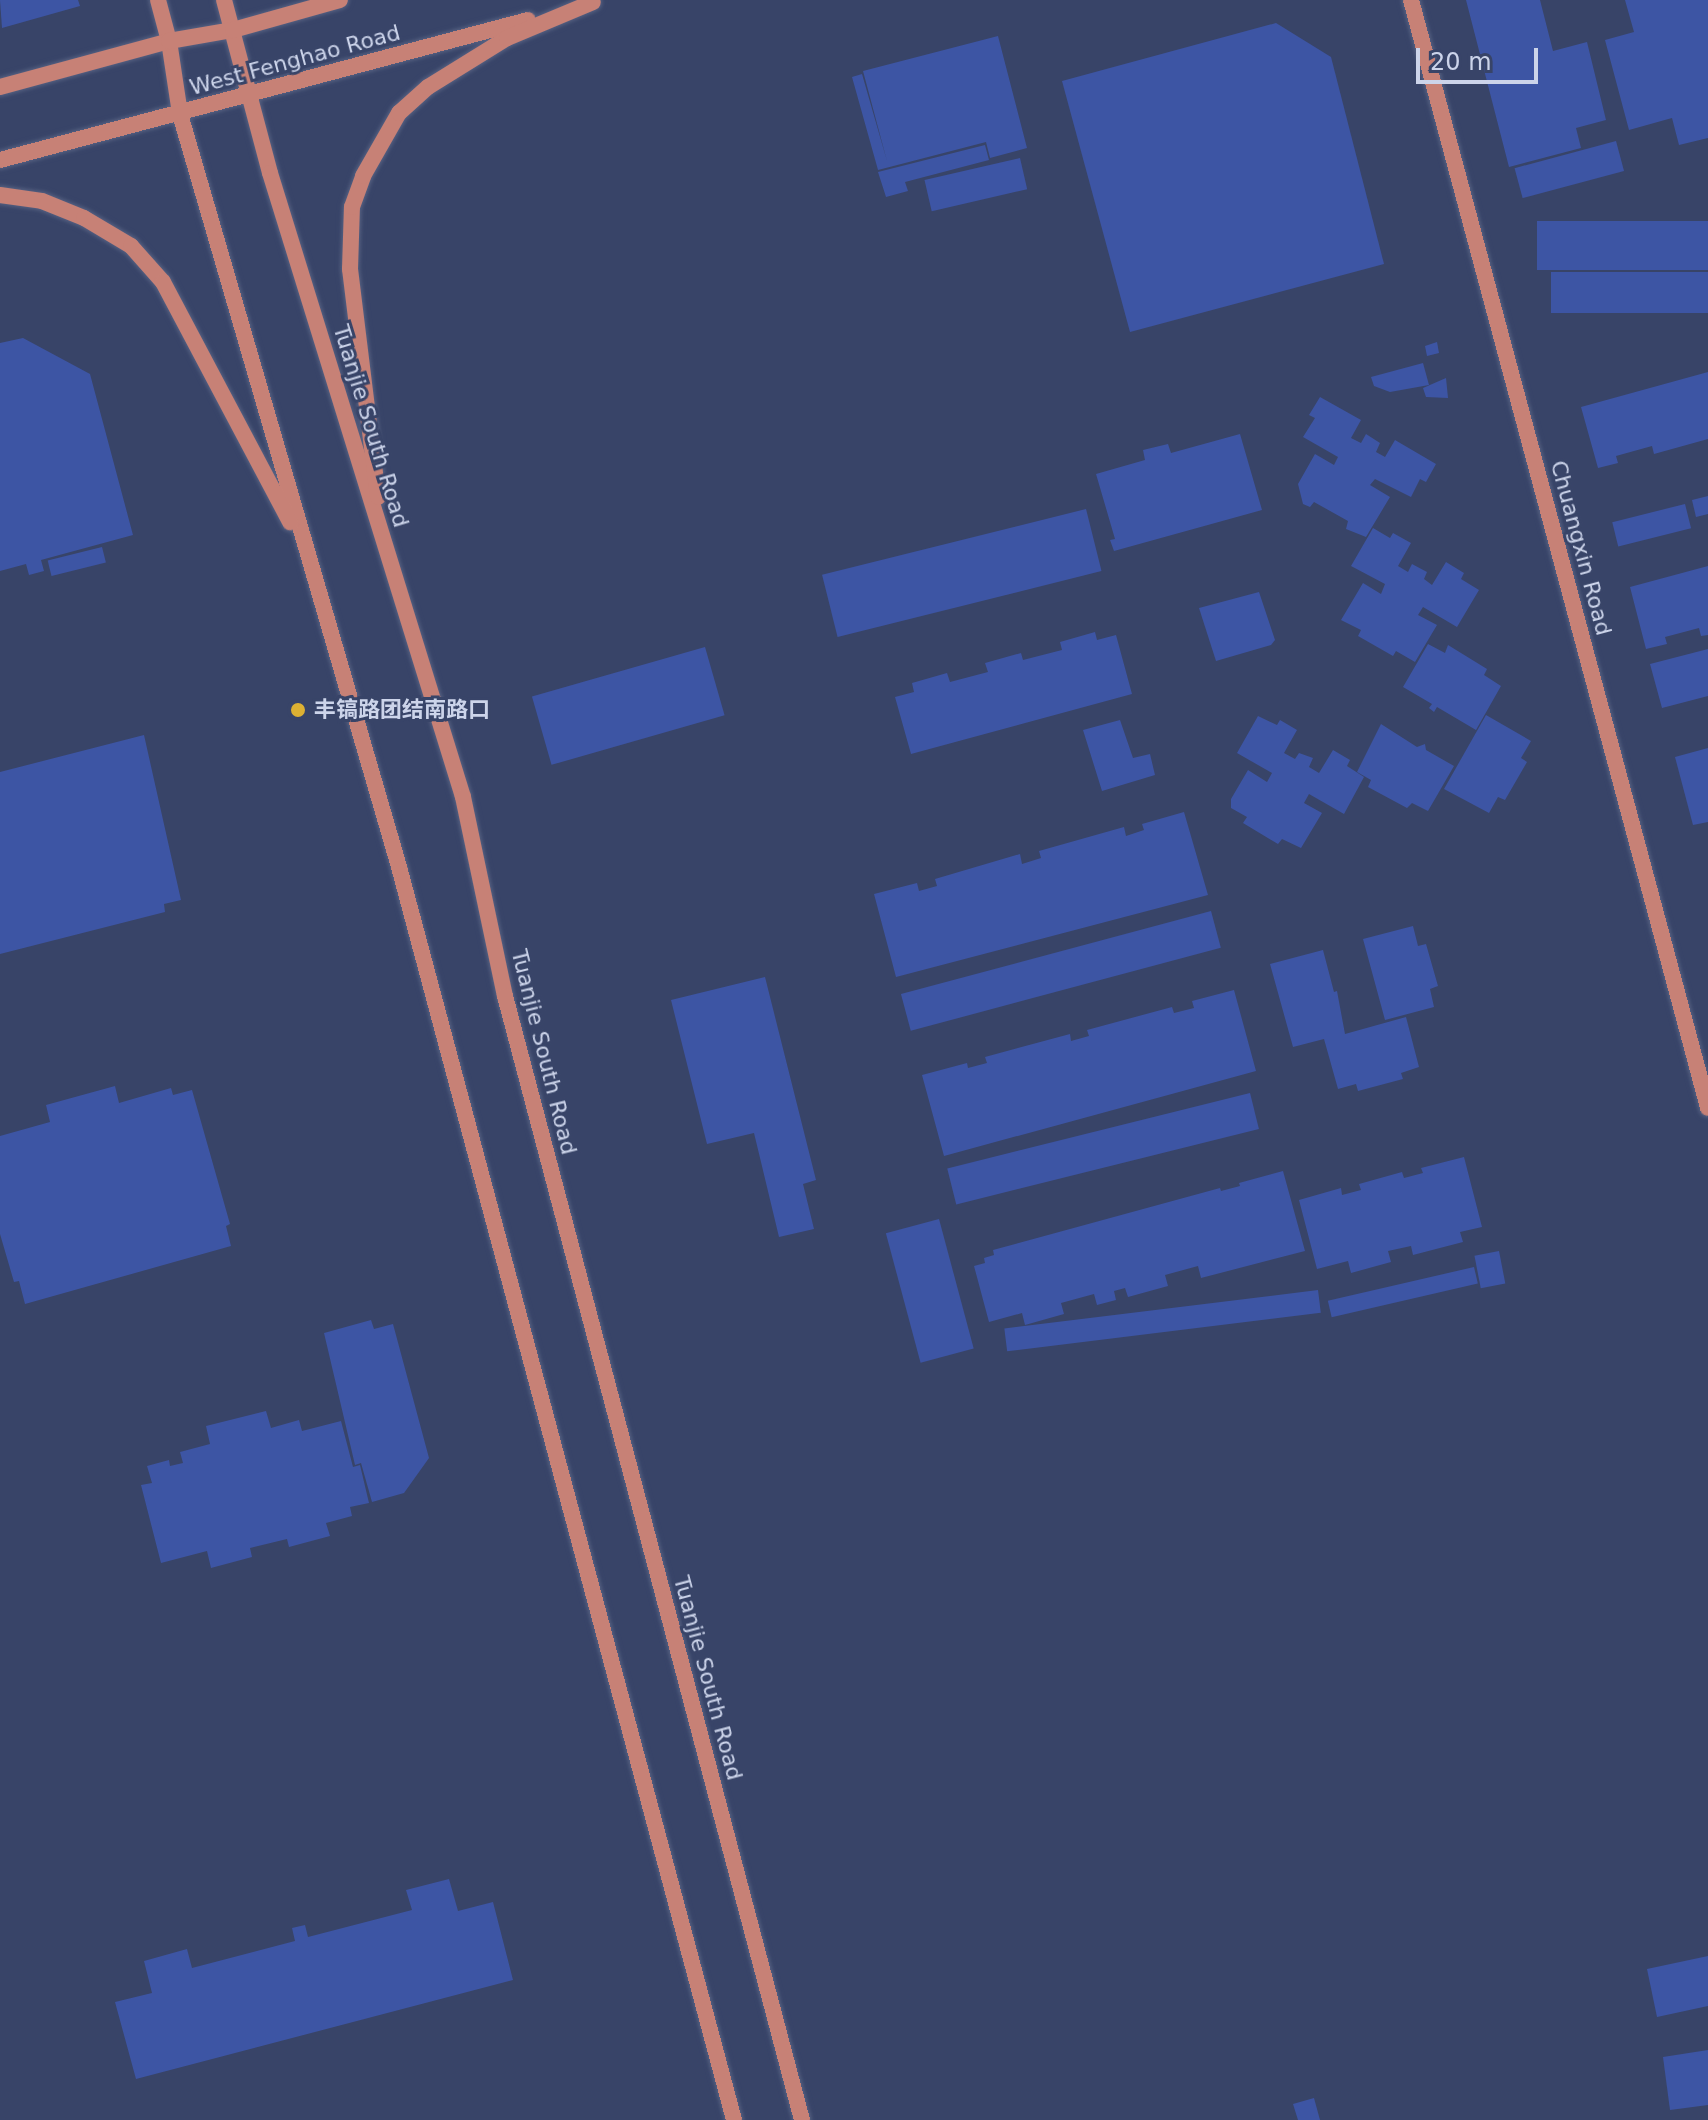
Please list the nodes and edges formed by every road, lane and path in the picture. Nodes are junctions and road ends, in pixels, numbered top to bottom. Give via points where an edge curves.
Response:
1 (158, 0) edge
2 (224, 0) edge
3 (340, 0) edge
4 (1411, 0) edge
5 (597, 1) edge
6 (233, 30) junction
7 (169, 41) junction
8 (0, 87) edge
9 (249, 94) junction
10 (180, 114) junction
11 (0, 160) edge
12 (0, 195) edge
13 (384, 543) junction
14 (307, 556) junction
15 (1708, 1108) edge
16 (734, 2120) edge
17 (802, 2120) edge

1 - 7 main road
2 - 6 main road, Tuanjie South Road
3 - 6 main road, West Fenghao Road
4 - 15 main road, Chuangxin Road
5 - 9 main road, West Fenghao Road
5 - 13 main road via 507,38 428,87 399,113 363,176 352,207 350,269
6 - 7 main road, West Fenghao Road
6 - 9 main road, Tuanjie South Road
7 - 8 main road, West Fenghao Road
7 - 10 main road
9 - 10 main road, West Fenghao Road
9 - 13 main road, Tuanjie South Road
10 - 11 main road, West Fenghao Road
10 - 14 main road
12 - 14 main road via 42,201 84,218 131,246 163,282
13 - 17 main road, Tuanjie South Road via 463,797 505,996
14 - 16 main road via 399,867

